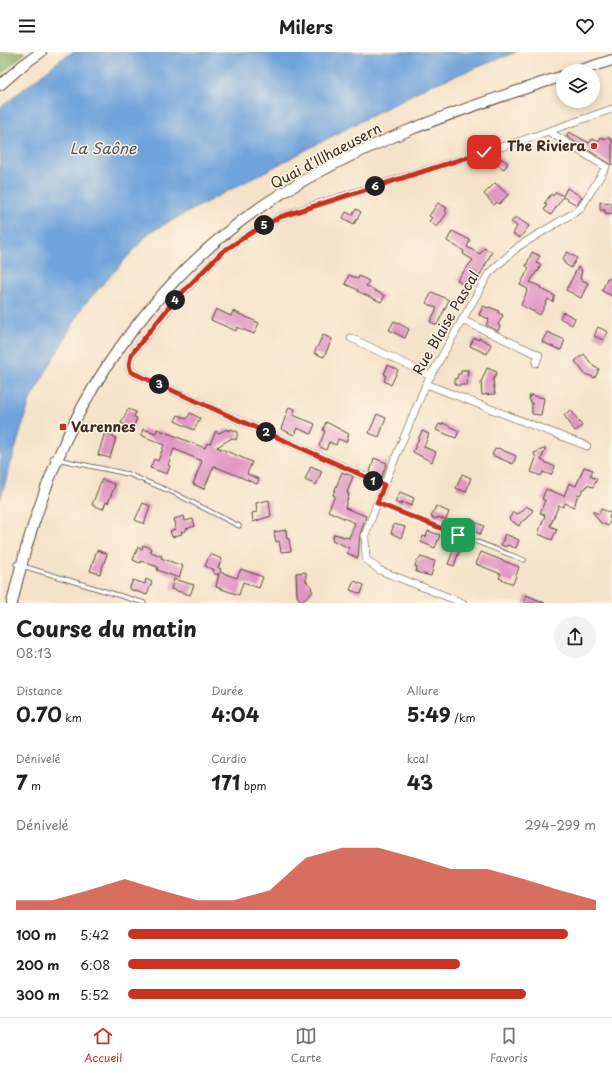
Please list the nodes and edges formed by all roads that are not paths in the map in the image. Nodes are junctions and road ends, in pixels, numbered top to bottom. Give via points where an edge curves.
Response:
1 (41, 52) edge
2 (612, 60) edge
3 (600, 64) edge
4 (556, 78) edge
5 (0, 85) edge
6 (612, 109) edge
7 (548, 131) junction
8 (462, 320) junction
9 (352, 338) dead end
10 (536, 363) dead end
11 (431, 376) junction
12 (426, 384) junction
13 (587, 446) dead end
14 (55, 458) junction
15 (384, 485) junction
16 (377, 503) junction
17 (239, 526) dead end
18 (524, 560) dead end
19 (18, 565) junction
20 (12, 603) edge
21 (144, 603) edge
22 (463, 603) edge

1 - 5 main road
2 - 3 main road
4 - 14 main road, Quai d'Illhaeusern via 458,111 378,143 315,174 247,217 200,256 158,299 112,357
6 - 7 street
7 - 8 street, Rue Blaise Pascal via 606,167 580,209 519,246 489,273
7 - 15 street via 280,217 222,252 173,302 131,355 131,372
8 - 10 street via 539,355
8 - 11 street, Rue Blaise Pascal
9 - 11 street
11 - 12 street, Rue Blaise Pascal
12 - 13 street
12 - 15 street, Rue Blaise Pascal
14 - 17 lane via 128,474 174,493
14 - 19 main road, Quai d'Illhaeusern
15 - 16 street, Rue Blaise Pascal
16 - 18 lane
16 - 22 street, Rue Blaise Pascal via 366,535 366,560 378,570
19 - 20 main road, Quai d'Illhaeusern
19 - 21 lane

